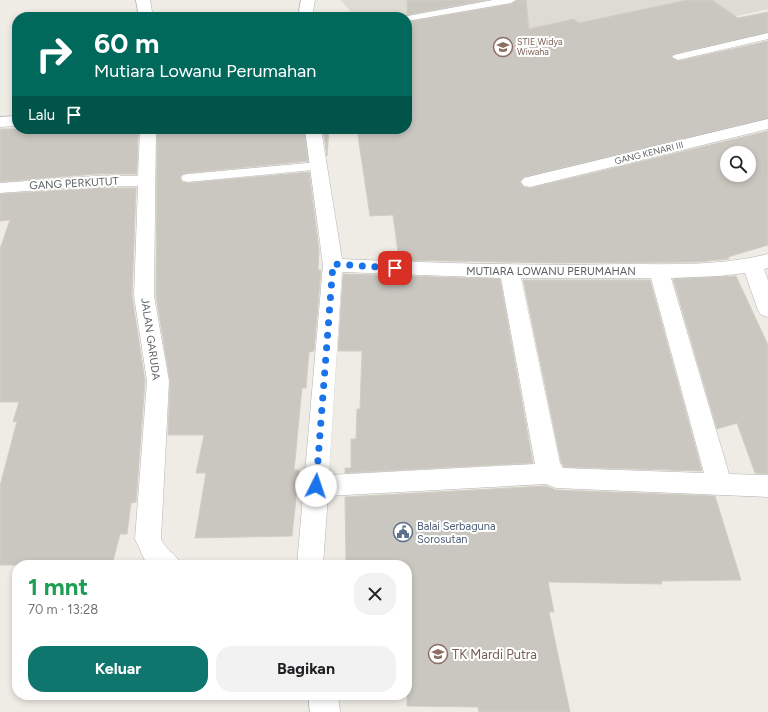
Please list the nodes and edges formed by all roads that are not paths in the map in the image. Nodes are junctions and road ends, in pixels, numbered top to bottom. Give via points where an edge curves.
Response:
1 (143, 0) edge
2 (308, 0) edge
3 (511, 0) edge
4 (145, 12) edge
5 (306, 12) edge
6 (412, 17) edge
7 (768, 36) edge
8 (678, 57) dead end
9 (12, 121) edge
10 (0, 122) edge
11 (768, 124) edge
12 (148, 134) edge
13 (313, 134) edge
14 (318, 166) junction
15 (188, 178) dead end
16 (148, 181) junction
17 (530, 182) dead end
18 (0, 188) edge
19 (760, 263) edge
20 (333, 264) junction
21 (659, 270) junction
22 (510, 272) junction
23 (768, 310) edge
24 (552, 473) junction
25 (719, 484) junction
26 (316, 486) junction
27 (768, 486) edge
28 (160, 560) edge
29 (310, 560) edge
30 (324, 700) edge
31 (325, 712) edge

1 - 4 street
2 - 5 street
3 - 6 lane
7 - 8 lane
9 - 10 street
11 - 17 street, GANG KENARI III
12 - 16 street, JALAN GARUDA
13 - 14 street
14 - 15 lane
14 - 20 street
16 - 18 street, GANG PERKUTUT via 96,181
16 - 28 street, JALAN GARUDA via 144,296 158,381 148,539 153,553
19 - 21 street, MUTIARA LOWANU PERUMAHAN via 705,270
19 - 23 street
20 - 22 street, MUTIARA LOWANU PERUMAHAN via 442,271
20 - 26 street
21 - 22 street, MUTIARA LOWANU PERUMAHAN
21 - 25 street
22 - 24 street via 548,465
24 - 25 street via 556,478 566,479
24 - 26 street
25 - 27 street
26 - 29 street
30 - 31 street

